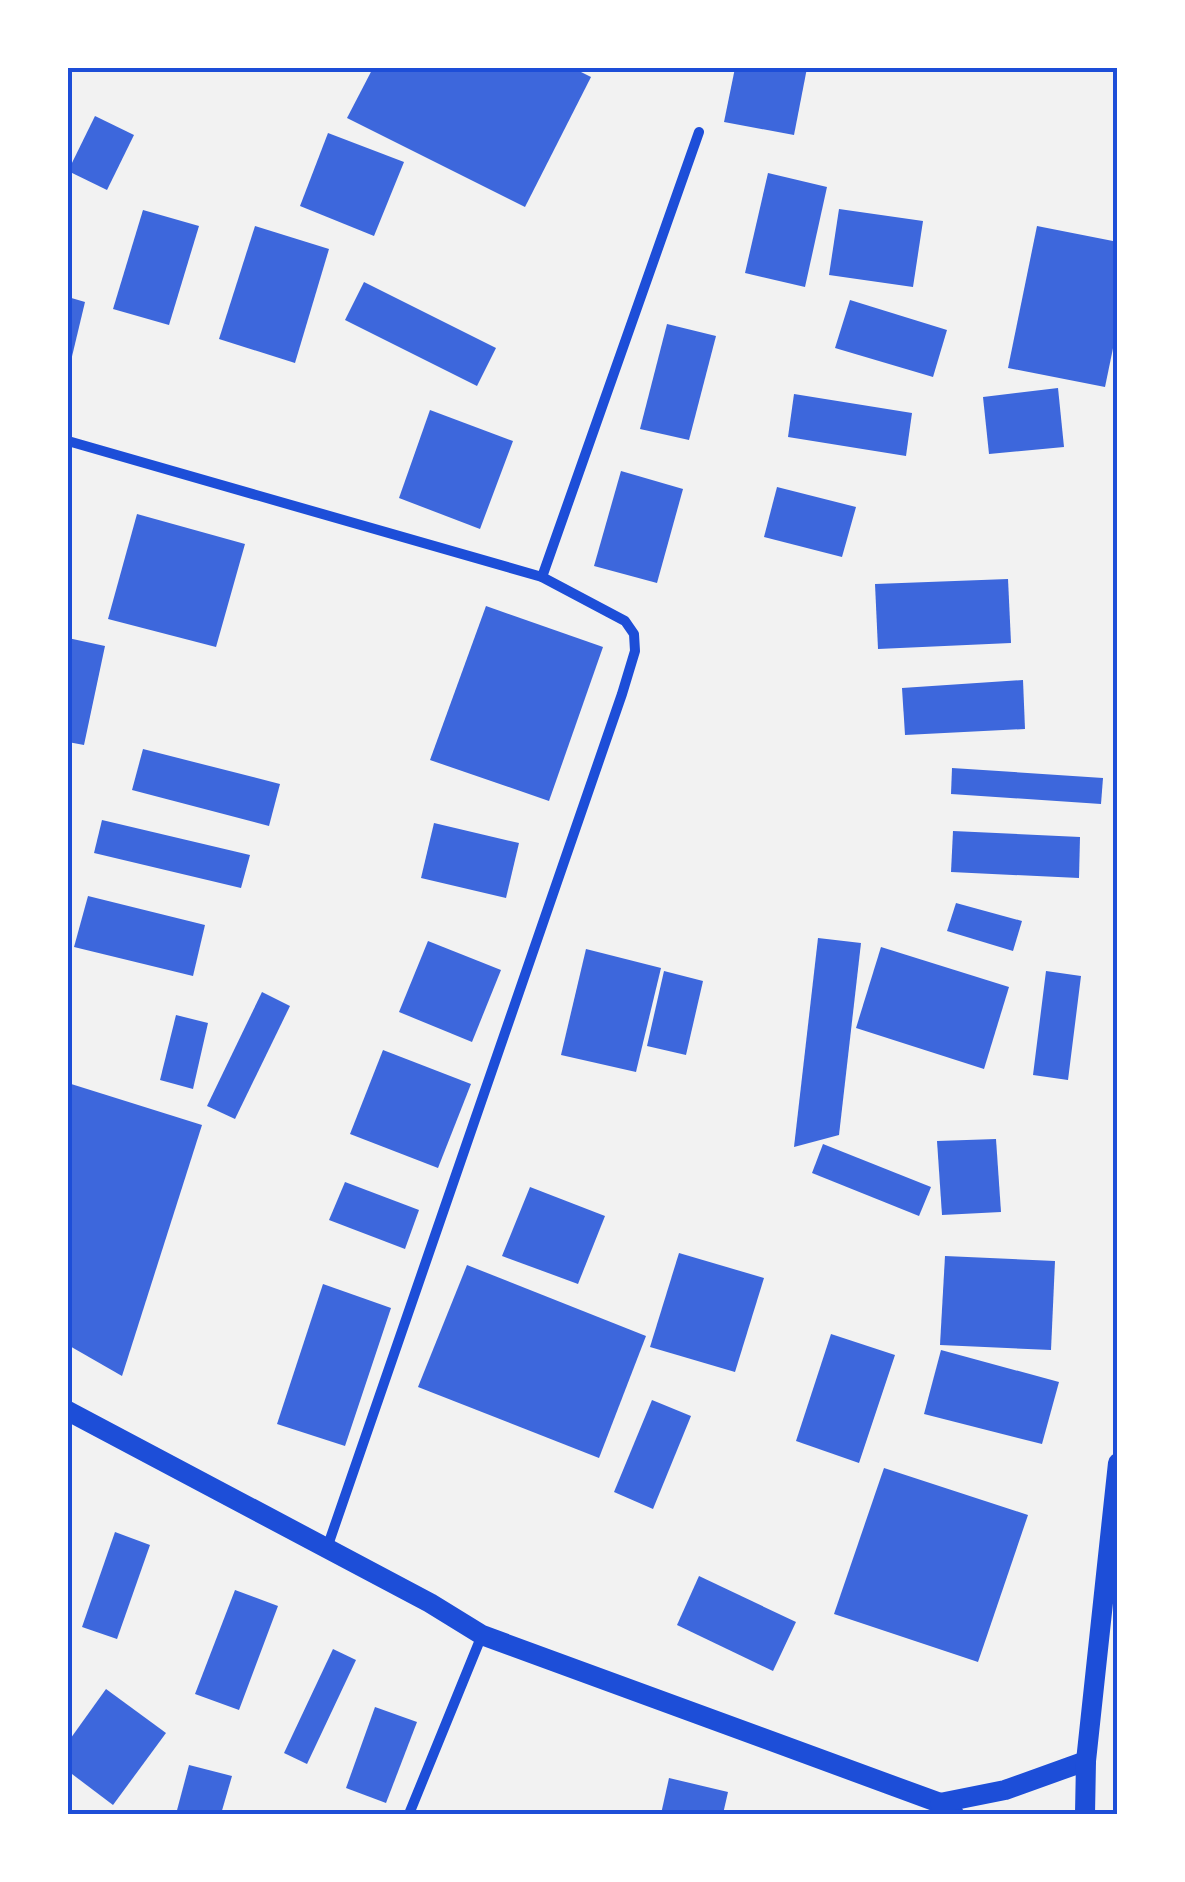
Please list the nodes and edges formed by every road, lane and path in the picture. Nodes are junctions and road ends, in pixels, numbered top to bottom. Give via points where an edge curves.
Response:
1 (698, 132) dead end
2 (68, 441) edge
3 (542, 576) junction
4 (68, 1411) edge
5 (1117, 1475) edge
6 (327, 1550) junction
7 (482, 1635) junction
8 (1086, 1761) junction
9 (947, 1809) edge
10 (410, 1814) edge
11 (1085, 1814) edge

1 - 3 street
2 - 3 street
3 - 6 street via 626,620 635,651
4 - 6 main road
5 - 8 main road
6 - 7 main road
7 - 9 main road
7 - 10 street
8 - 9 main road
8 - 11 main road

